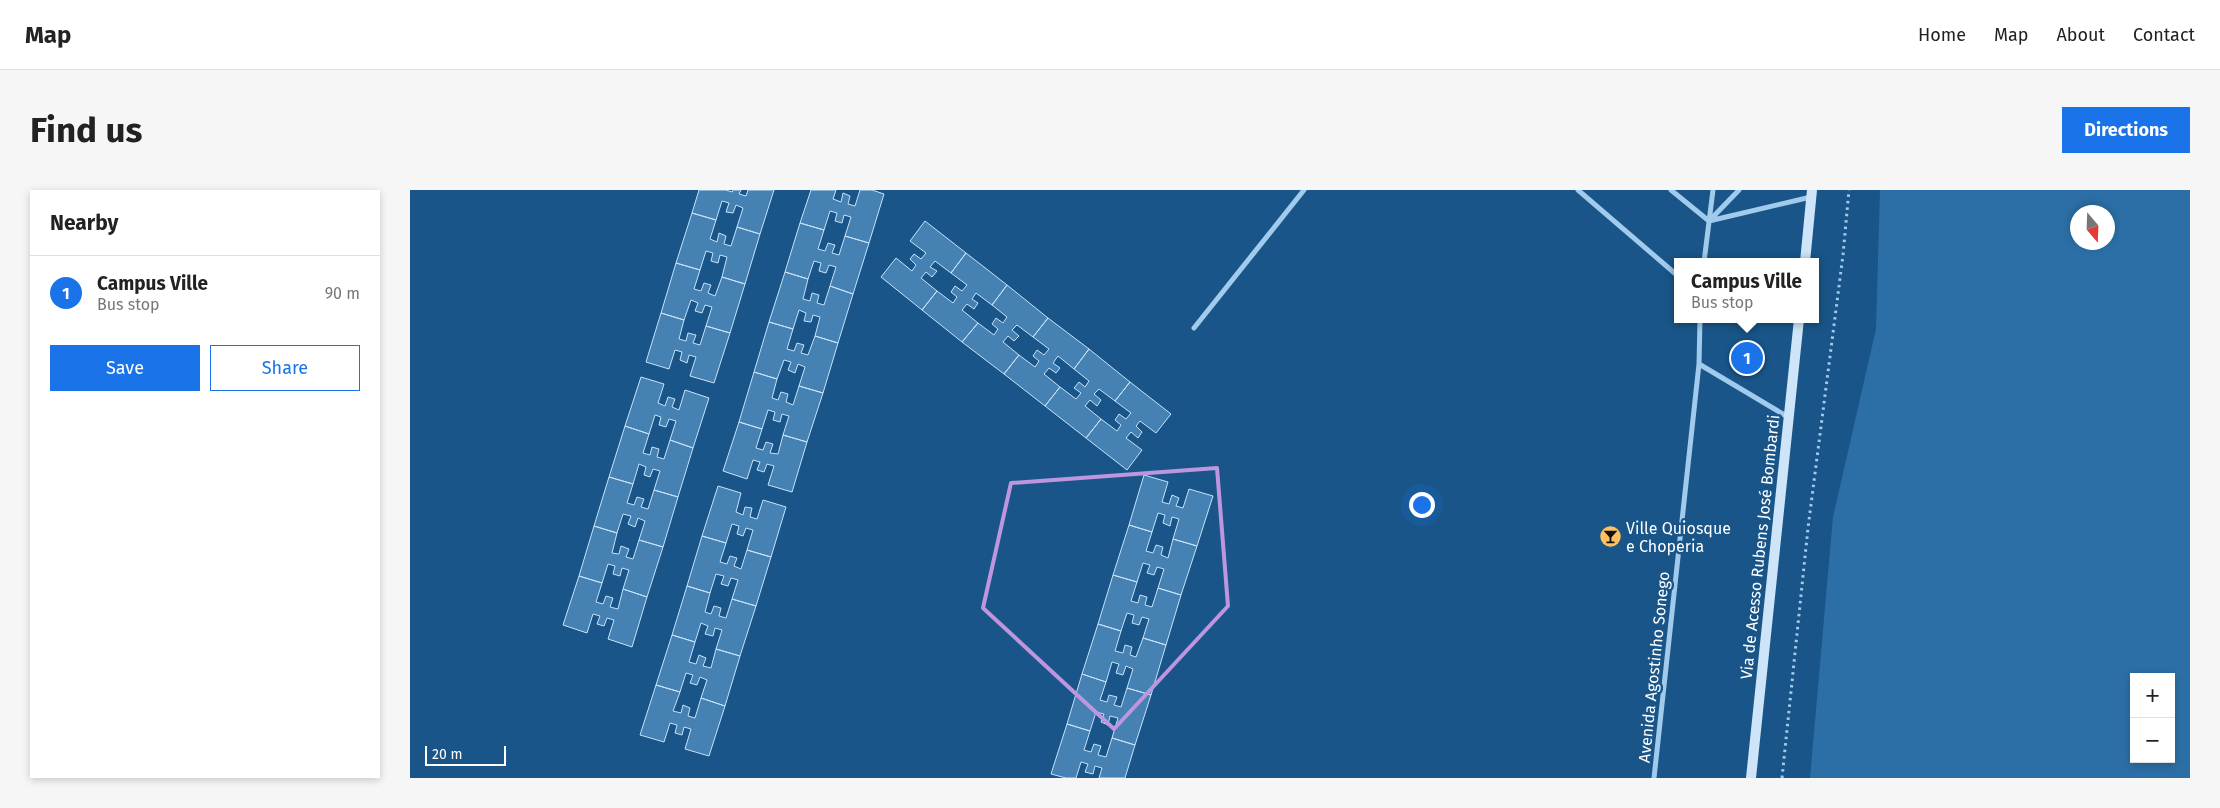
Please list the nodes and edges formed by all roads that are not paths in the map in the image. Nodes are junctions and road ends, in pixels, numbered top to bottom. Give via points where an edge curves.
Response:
1 (1304, 190) edge
2 (1578, 190) edge
3 (1671, 190) edge
4 (1713, 190) edge
5 (1739, 190) edge
6 (1812, 194) edge
7 (1709, 222) junction
8 (1704, 258) edge
9 (1805, 258) edge
10 (1674, 273) edge
11 (1700, 323) edge
12 (1799, 323) edge
13 (1194, 328) dead end
14 (1699, 364) junction
15 (1788, 418) junction
16 (1654, 778) edge
17 (1751, 778) edge

1 - 13 street
2 - 10 street
3 - 7 street
4 - 7 street
5 - 7 street
6 - 7 street
6 - 9 main road
7 - 8 street
11 - 14 street, Avenida Agostinho Sonego
12 - 15 main road, Via de Acesso Rubens José Bombardi
14 - 15 street
14 - 16 street, Avenida Agostinho Sonego
15 - 17 main road, Via de Acesso Rubens José Bombardi

